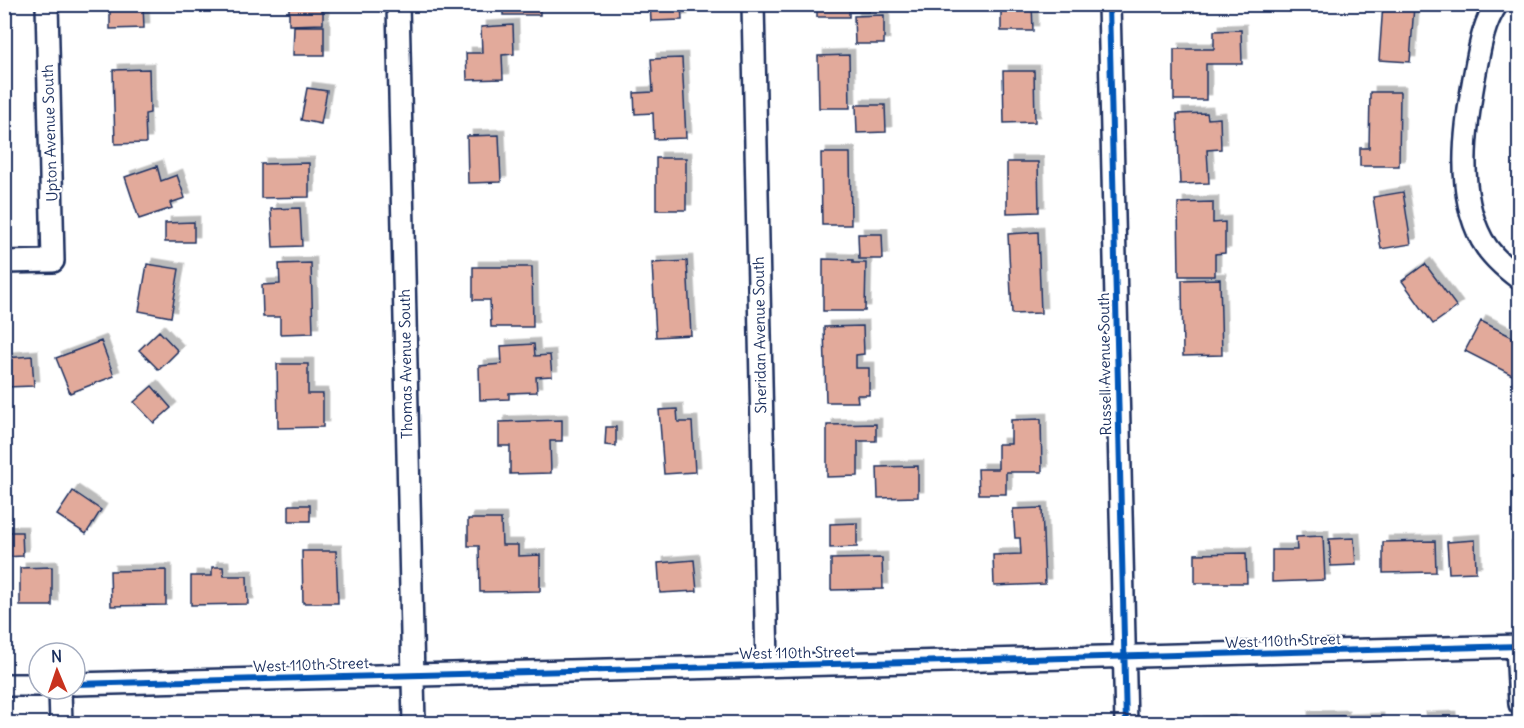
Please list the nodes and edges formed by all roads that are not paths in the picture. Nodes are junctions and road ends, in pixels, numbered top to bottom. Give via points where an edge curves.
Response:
1 (46, 4) edge
2 (398, 4) edge
3 (753, 4) edge
4 (1109, 4) edge
5 (1497, 4) edge
6 (4, 262) edge
7 (1520, 279) edge
8 (1519, 646) edge
9 (1124, 657) junction
10 (767, 665) junction
11 (412, 675) junction
12 (87, 684) edge
13 (27, 685) edge
14 (4, 686) edge
15 (60, 701) edge
16 (1520, 704) edge
17 (61, 723) edge
18 (414, 723) edge
19 (1126, 723) edge

1 - 6 street, Upton Avenue South via 53,261
2 - 11 street, Thomas Avenue South
3 - 10 street, Sheridan Avenue South
4 - 9 street, Russell Avenue South
5 - 7 street via 1481,41 1469,109 1465,176 1470,209 1482,240 1502,266
8 - 9 street, West 110th Street
8 - 16 street
9 - 10 street, West 110th Street
9 - 19 street, Russell Avenue South
10 - 11 street, West 110th Street
11 - 12 street, West 110th Street
11 - 18 street, Thomas Avenue South
13 - 14 street
15 - 17 street

